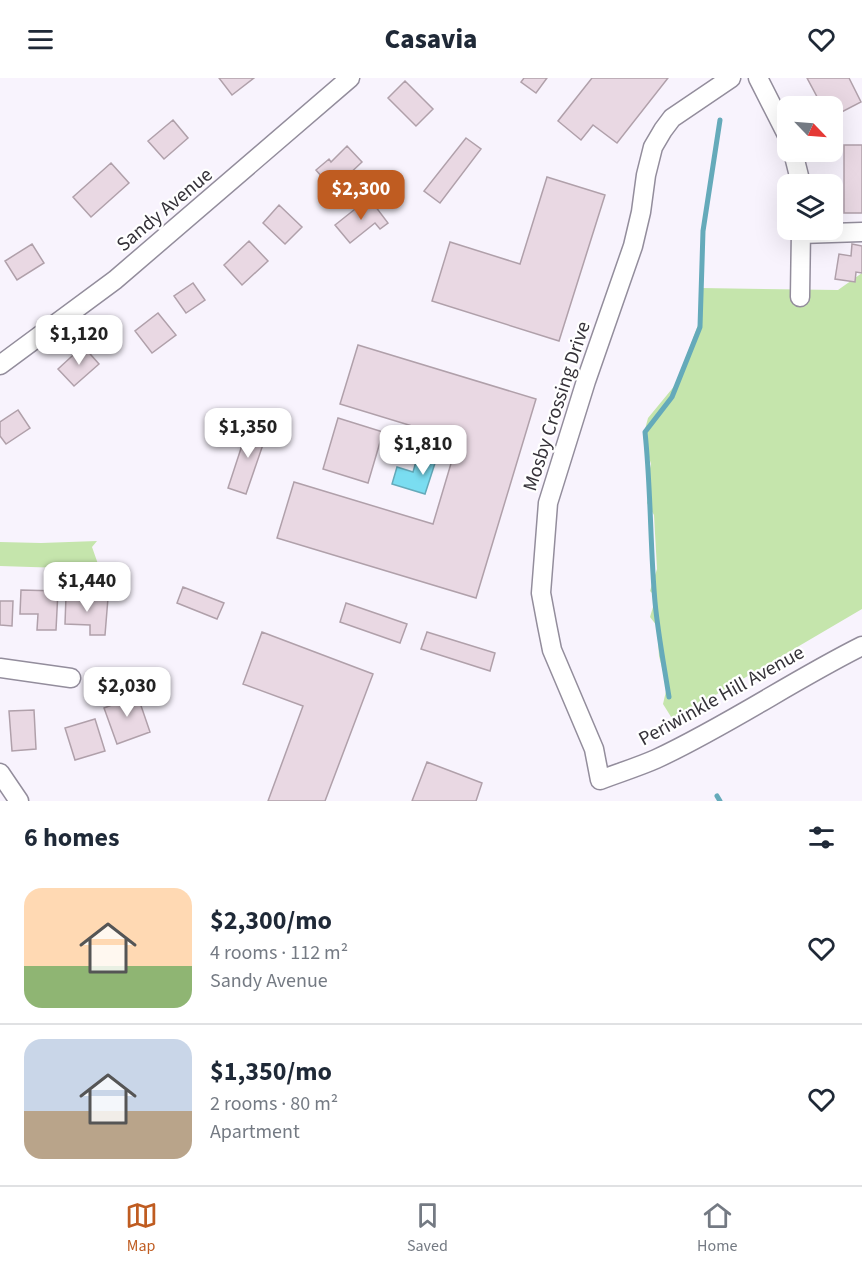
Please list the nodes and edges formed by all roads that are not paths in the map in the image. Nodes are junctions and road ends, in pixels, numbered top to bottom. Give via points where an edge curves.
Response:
1 (350, 78) edge
2 (731, 78) edge
3 (758, 78) edge
4 (777, 115) edge
5 (843, 232) edge
6 (862, 232) edge
7 (801, 240) edge
8 (800, 297) dead end
9 (0, 365) edge
10 (862, 646) edge
11 (0, 668) edge
12 (70, 678) dead end
13 (0, 773) edge
14 (600, 780) joint
15 (20, 801) edge

1 - 9 street, Sandy Avenue via 115,280
2 - 14 street, Mosby Crossing Drive via 672,118 653,147 633,246 548,503 542,593 547,625 552,650 594,749
3 - 4 street
5 - 6 street
7 - 8 street
10 - 14 street, Periwinkle Hill Avenue via 711,731 654,760
11 - 12 street
13 - 15 street

